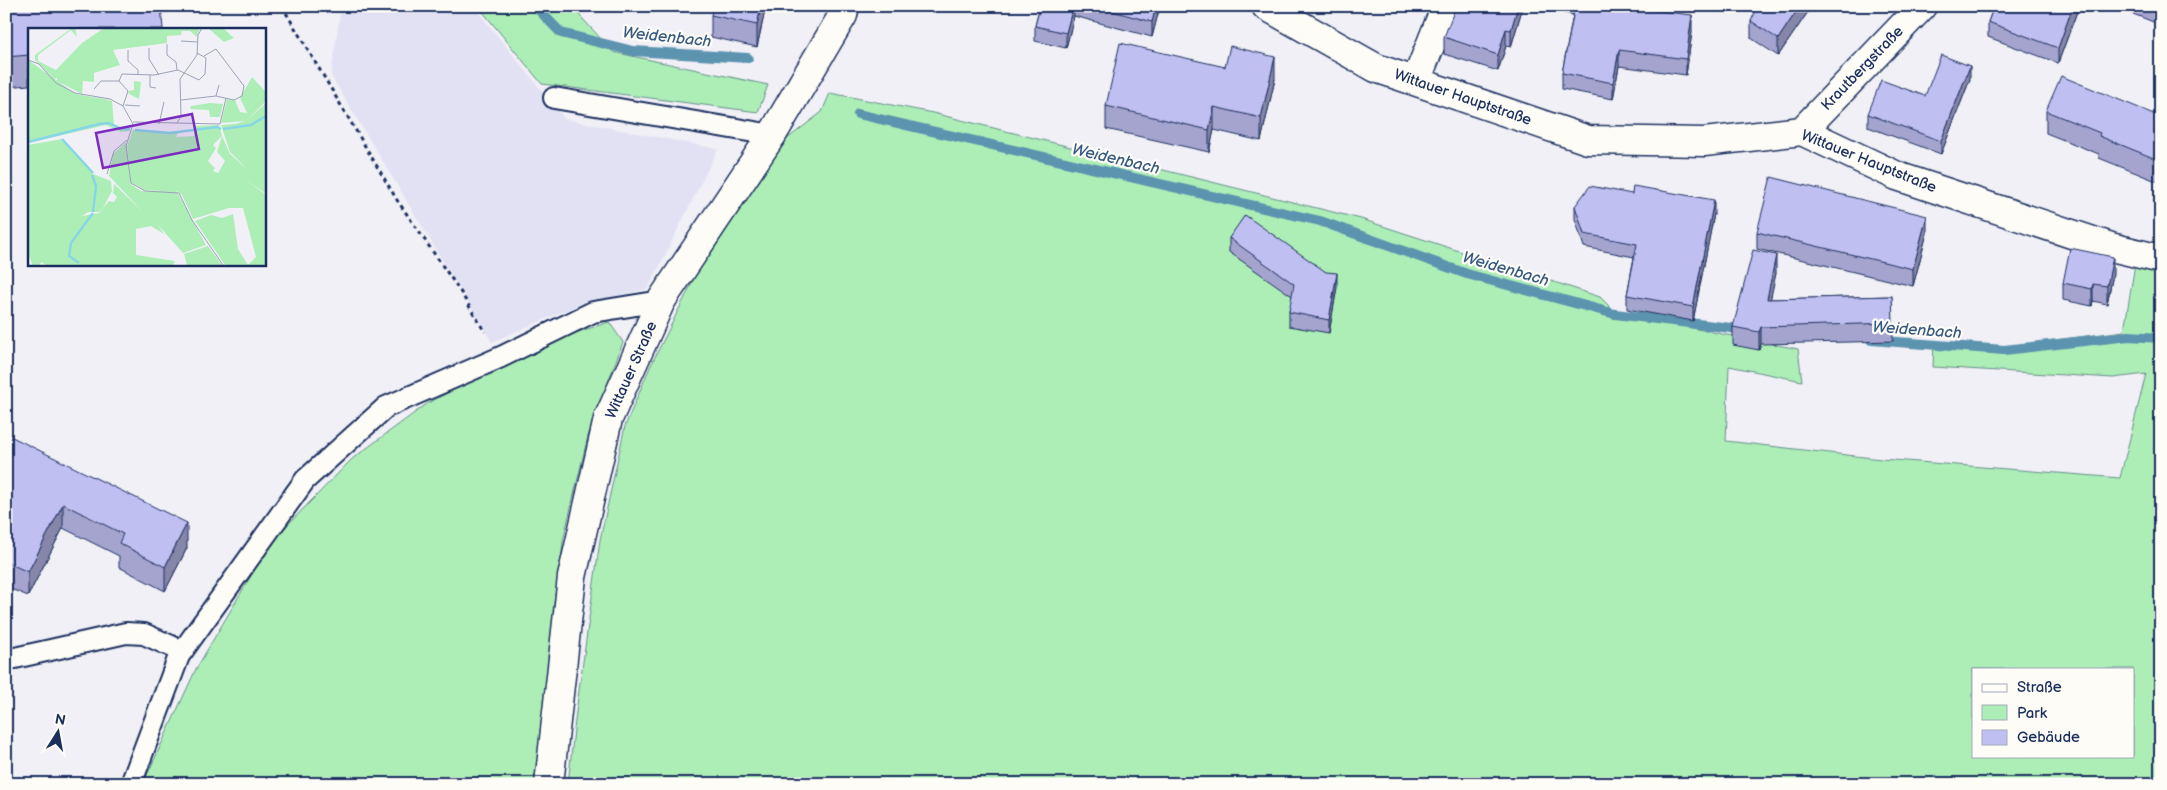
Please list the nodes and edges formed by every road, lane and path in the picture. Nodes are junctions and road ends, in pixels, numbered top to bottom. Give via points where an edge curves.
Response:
1 (282, 6) edge
2 (845, 6) edge
3 (1266, 6) edge
4 (1446, 6) edge
5 (1922, 6) edge
6 (1416, 81) junction
7 (554, 98) dead end
8 (1802, 130) junction
9 (772, 135) junction
10 (2161, 259) edge
11 (661, 301) junction
12 (501, 357) junction
13 (182, 651) junction
14 (6, 660) edge
15 (131, 784) edge
16 (550, 784) edge

1 - 12 path via 397,200
2 - 9 street, Wittauer Straße via 843,15
3 - 6 street, Wittauer Hauptstraße via 1376,68
4 - 6 street
5 - 8 street, Krautbergstraße
6 - 8 street, Wittauer Hauptstraße via 1588,140 1704,142
7 - 9 lane
8 - 10 street, Wittauer Hauptstraße via 1897,176 2111,247
9 - 11 street, Wittauer Straße
11 - 12 lane via 593,312
11 - 16 street, Wittauer Straße via 608,419 572,577
12 - 13 lane via 386,407 305,480
13 - 14 lane via 144,634 126,633
13 - 15 lane

